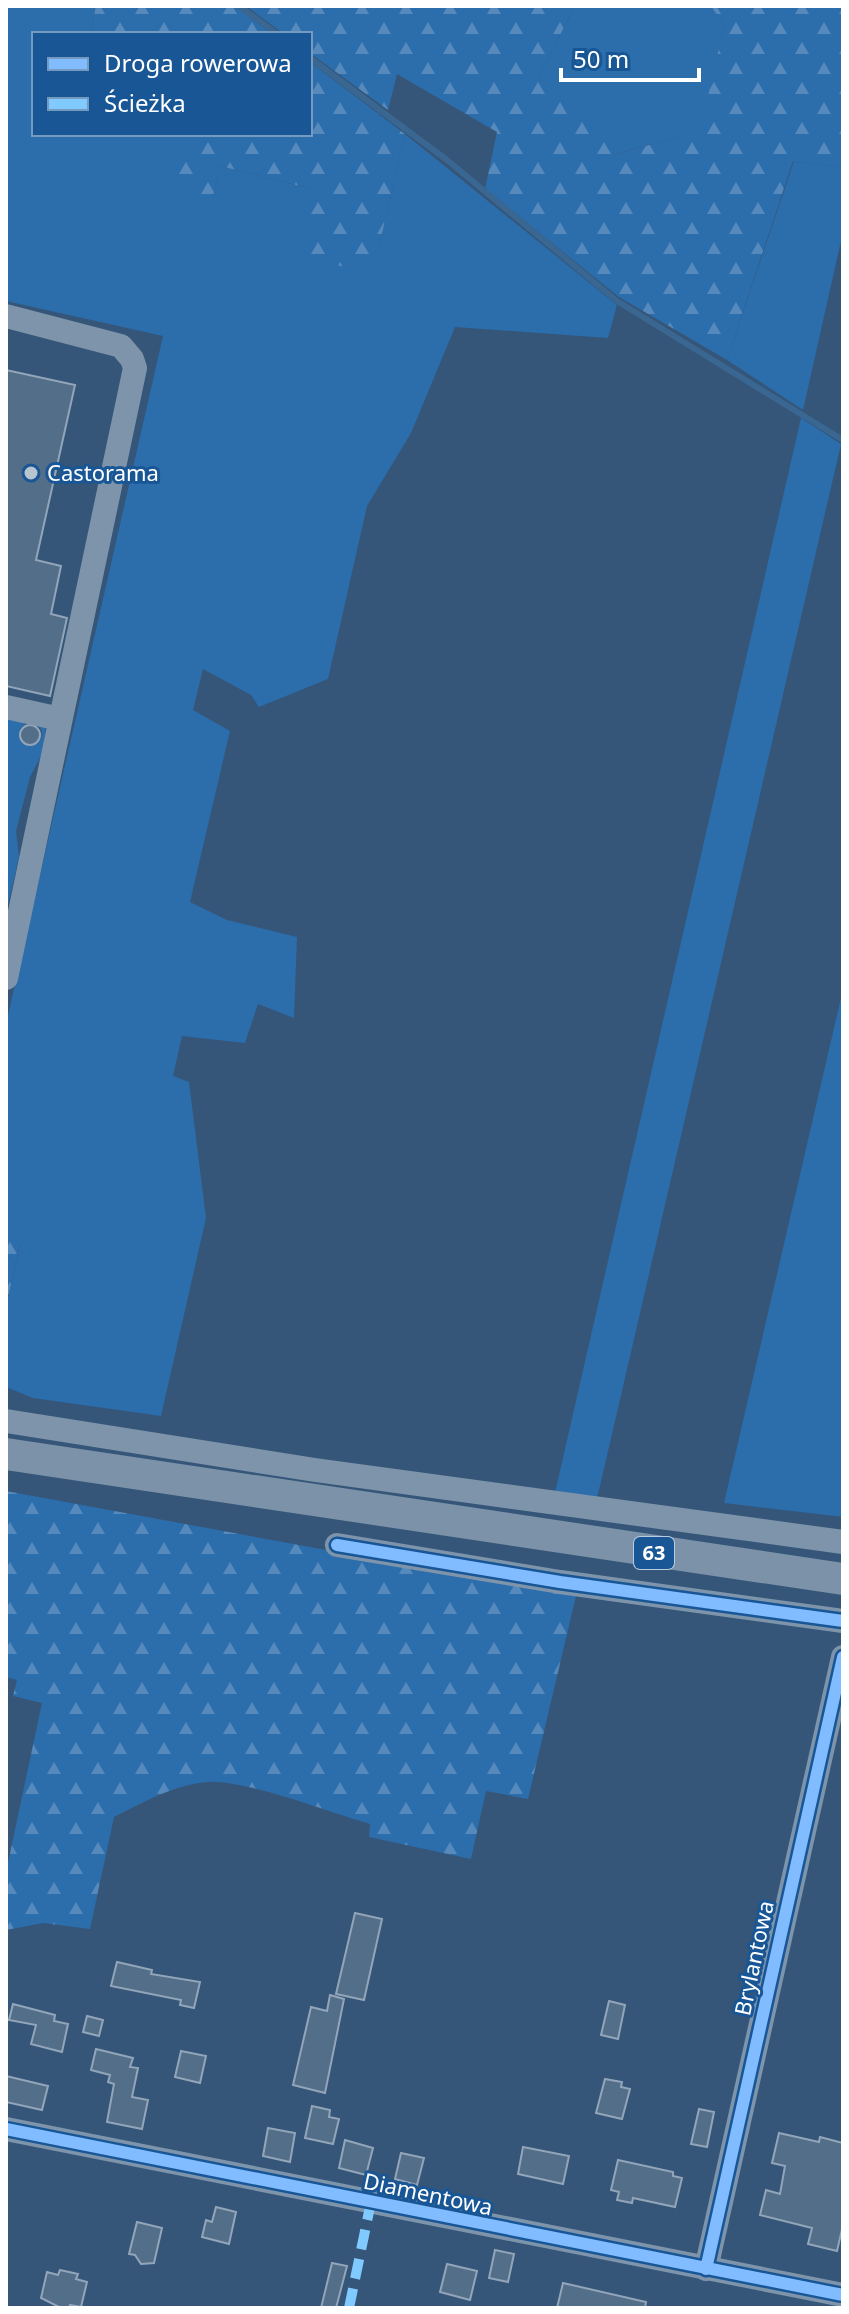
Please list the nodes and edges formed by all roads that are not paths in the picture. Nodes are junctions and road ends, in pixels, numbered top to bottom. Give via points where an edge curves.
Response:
1 (6, 316) edge
2 (6, 707) edge
3 (60, 719) junction
4 (6, 978) edge
5 (6, 1421) edge
6 (6, 1454) edge
7 (843, 1542) edge
8 (337, 1545) dead end
9 (843, 1579) edge
10 (843, 1621) edge
11 (843, 1657) edge
12 (6, 2129) edge
13 (706, 2269) junction
14 (843, 2295) edge

1 - 3 street via 121,346 135,368
2 - 3 street
3 - 4 street
5 - 7 street via 315,1470
6 - 9 main road, 63
8 - 10 street
11 - 13 street, Brylantowa
12 - 13 street, Diamentowa
13 - 14 street, Diamentowa

